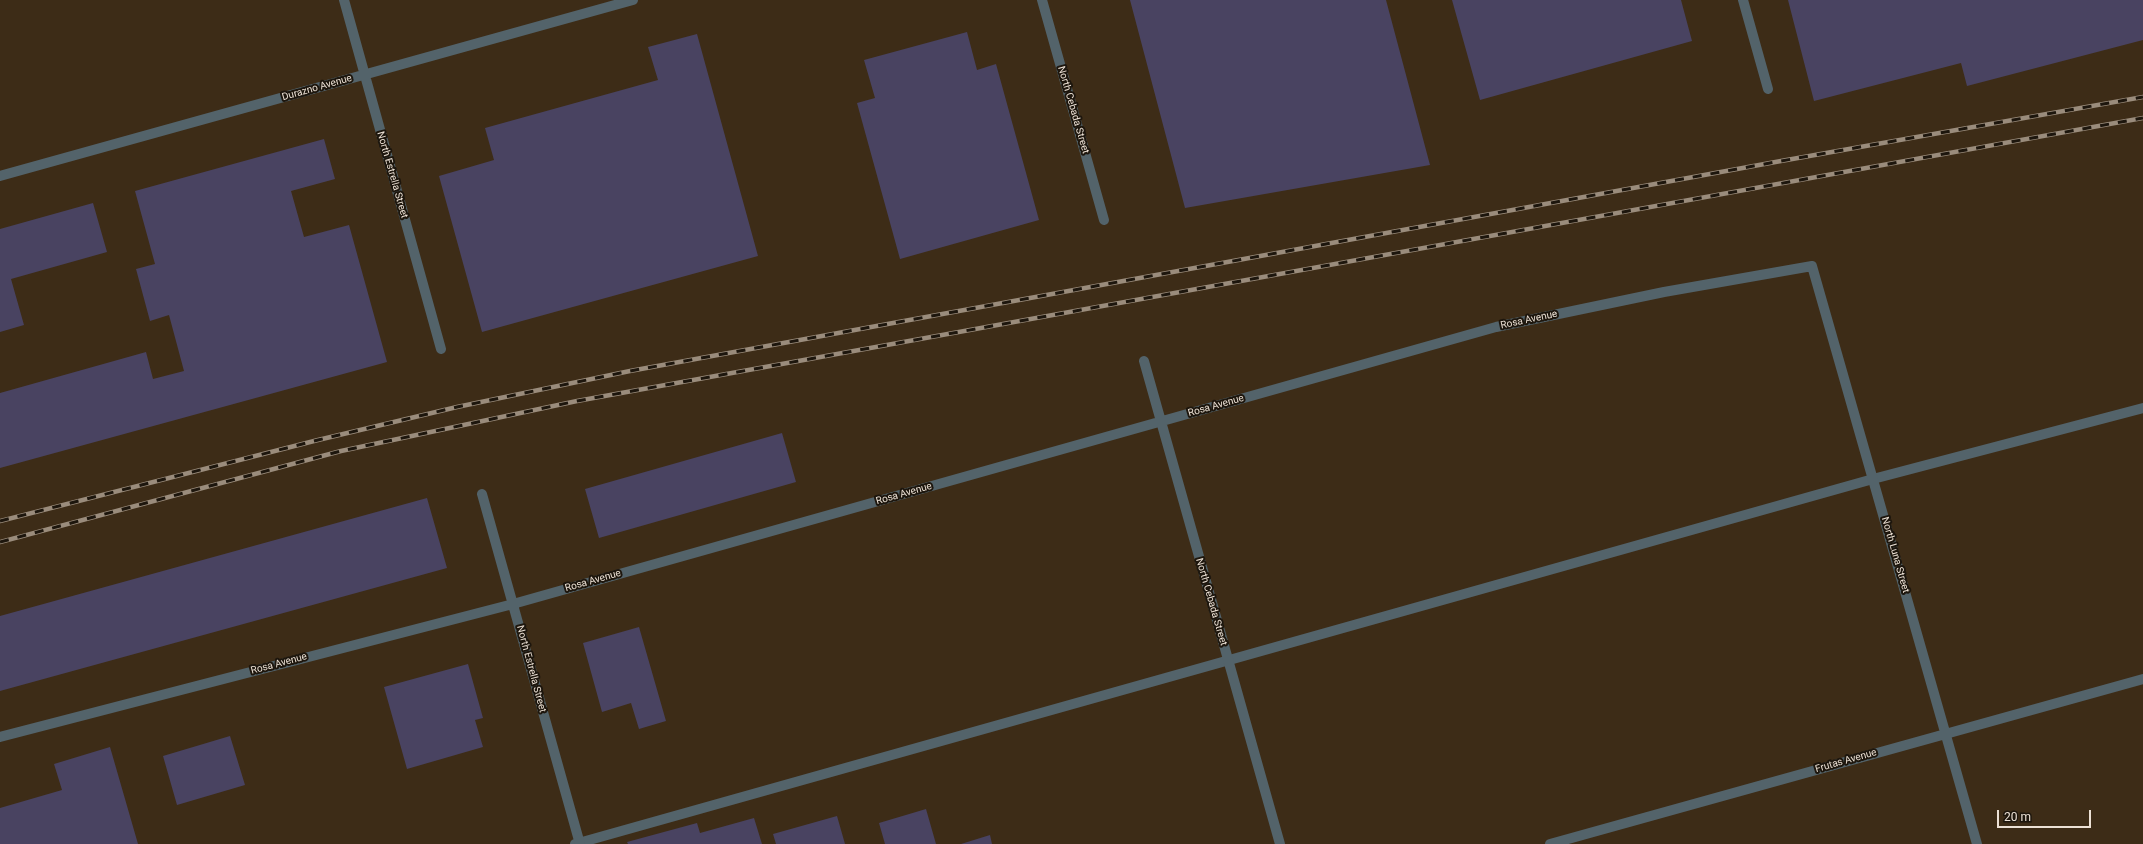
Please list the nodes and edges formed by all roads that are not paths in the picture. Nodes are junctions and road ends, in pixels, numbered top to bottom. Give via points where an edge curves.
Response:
1 (344, 0) edge
2 (633, 0) edge
3 (1042, 0) edge
4 (1743, 0) edge
5 (364, 75) junction
6 (1768, 89) dead end
7 (0, 176) edge
8 (1104, 220) dead end
9 (1812, 266) joint
10 (442, 350) dead end
11 (1144, 361) dead end
12 (2143, 408) edge
13 (1160, 422) junction
14 (1873, 479) junction
15 (482, 494) dead end
16 (513, 604) junction
17 (1227, 659) junction
18 (2143, 679) edge
19 (1946, 732) junction
20 (0, 737) edge
21 (578, 844) edge
22 (1280, 844) edge
23 (1550, 844) edge
24 (1977, 844) edge

1 - 5 street, North Estrella Street
2 - 5 street, Durazno Avenue
3 - 8 street, North Cebada Street
4 - 6 street
5 - 7 street, Durazno Avenue
5 - 10 street, North Estrella Street
9 - 13 street, Rosa Avenue via 1664,292 1496,328
9 - 14 street, North Luna Street
11 - 13 street, North Cebada Street
12 - 14 street
13 - 16 street, Rosa Avenue
13 - 17 street, North Cebada Street
14 - 17 street
14 - 19 street, North Luna Street
15 - 16 street, North Estrella Street
16 - 20 street, Rosa Avenue
16 - 21 street, North Estrella Street
17 - 21 street
17 - 22 street, North Cebada Street
18 - 19 street, Frutas Avenue
19 - 23 street, Frutas Avenue
19 - 24 street, North Luna Street

